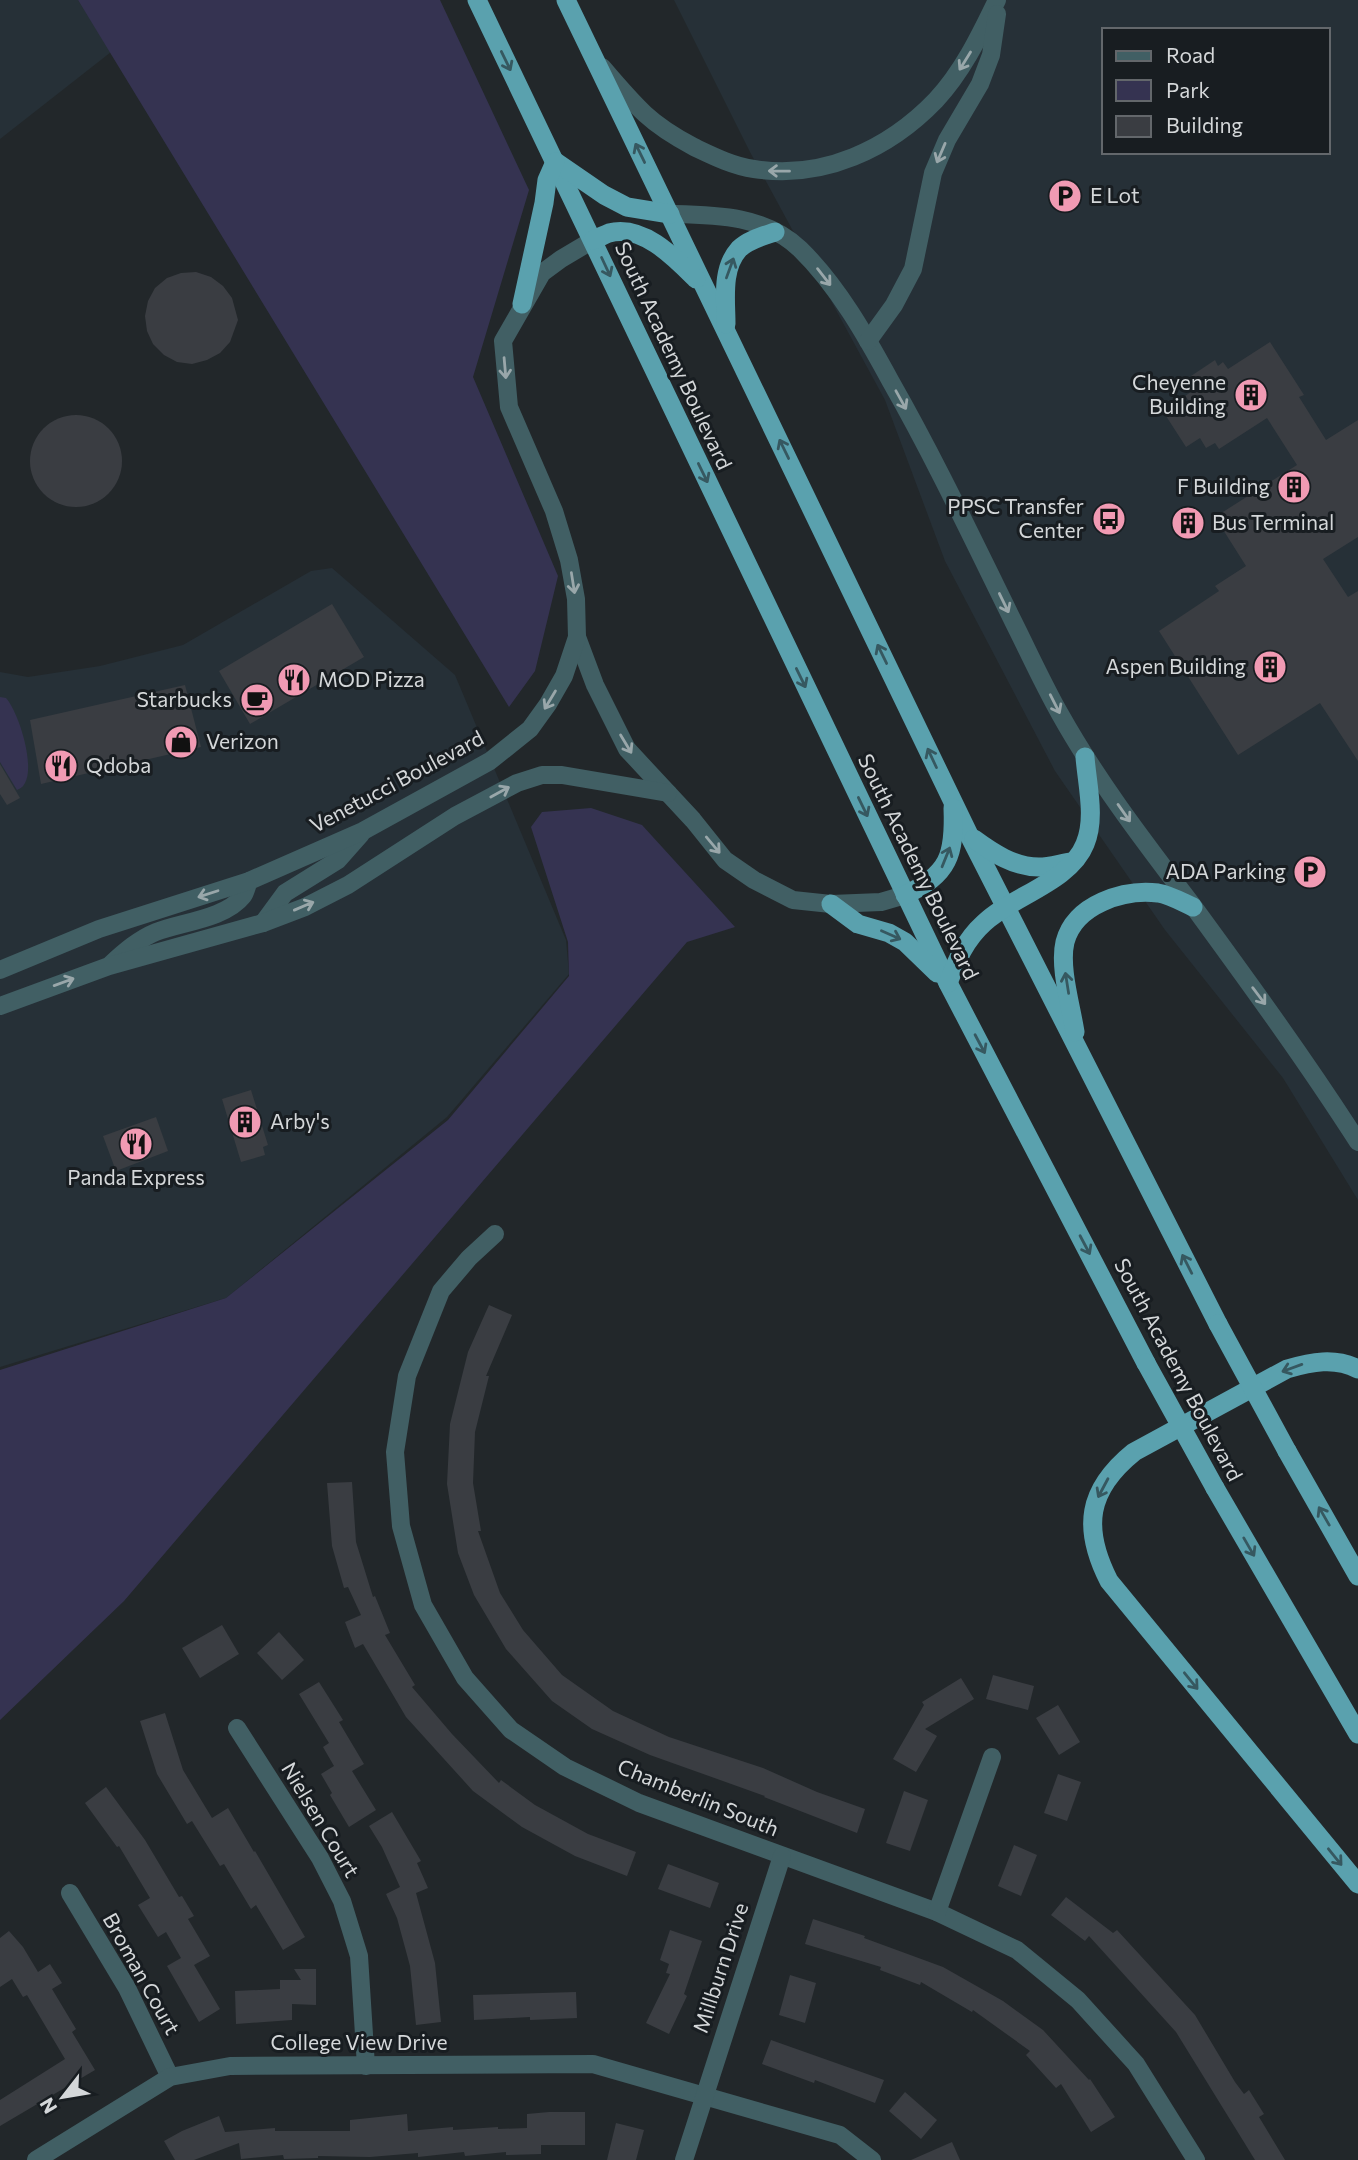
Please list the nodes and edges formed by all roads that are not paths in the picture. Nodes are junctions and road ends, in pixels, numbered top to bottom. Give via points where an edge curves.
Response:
1 (477, 0) edge
2 (566, 0) edge
3 (998, 0) edge
4 (594, 59) junction
5 (555, 162) junction
6 (670, 214) junction
7 (775, 232) junction
8 (593, 240) junction
9 (707, 290) junction
10 (523, 304) junction
11 (726, 329) junction
12 (868, 341) junction
13 (577, 638) junction
14 (1085, 757) junction
15 (668, 793) junction
16 (952, 800) junction
17 (363, 831) junction
18 (969, 835) junction
19 (1073, 862) junction
20 (249, 881) junction
21 (905, 895) junction
22 (831, 904) junction
23 (1005, 907) junction
24 (1193, 907) junction
25 (263, 923) junction
26 (108, 966) junction
27 (0, 970) edge
28 (948, 983) junction
29 (0, 1006) edge
30 (1078, 1050) junction
31 (1358, 1142) edge
32 (495, 1234) dead end
33 (1358, 1369) edge
34 (1358, 1576) edge
35 (237, 1728) dead end
36 (1358, 1734) edge
37 (992, 1757) dead end
38 (782, 1856) junction
39 (1358, 1884) edge
40 (70, 1893) dead end
41 (937, 1912) junction
42 (366, 2066) junction
43 (170, 2077) junction
44 (704, 2095) junction
45 (36, 2160) edge
46 (684, 2160) edge
47 (872, 2160) edge
48 (1196, 2160) edge

1 -> 5 highway, South Academy Boulevard
2 - 4 highway
3 -> 4 street via 959,71 907,127 843,162 809,169 751,169 704,152 645,115
3 -> 12 street via 991,55 933,173 913,269
6 -> 4 highway
5 - 6 highway via 627,207
5 - 8 highway, South Academy Boulevard
5 - 10 highway via 547,180
6 - 7 street via 718,215
6 - 9 highway
11 -> 7 highway via 726,277 732,261 740,247
7 -> 12 street via 798,247 824,276
8 - 9 highway via 626,232 649,240 676,258
8 - 10 street, Venetucci Boulevard via 542,273
8 -> 21 highway, South Academy Boulevard
9 - 11 highway
10 -> 13 street, Venetucci Boulevard via 503,341 509,407 554,511 569,560
16 -> 11 highway
12 -> 14 street
13 -> 15 street via 628,749
13 -> 17 street, Venetucci Boulevard via 564,676 530,729 490,761
14 - 19 highway via 1090,817 1085,844
14 -> 24 street
15 -> 22 street via 726,860 754,880 793,900
25 -> 15 street via 348,885 455,816 517,783 542,775 562,775
16 - 18 highway
21 -> 16 highway via 928,884 949,854
17 - 20 street, Venetucci Boulevard
17 - 25 street via 338,860 285,893
18 - 19 highway via 993,854 1018,864 1039,867
18 - 23 highway
19 - 23 highway
20 - 26 street via 243,896 228,908 144,937
20 -> 27 street, Venetucci Boulevard via 99,929
21 - 22 street via 881,902
21 - 28 highway, South Academy Boulevard
22 -> 28 highway via 858,924 905,942
23 - 28 highway via 967,941
23 - 30 highway
30 -> 24 highway via 1064,965 1066,941 1077,920 1093,906 1135,892 1161,893
24 -> 31 street via 1283,1029
25 - 26 street
29 -> 26 street
28 -> 36 highway, South Academy Boulevard, bridge via 1146,1363
34 -> 30 highway, bridge via 1218,1324
32 - 38 street, Chamberlin South via 441,1291 407,1376 397,1477 401,1526 423,1605 465,1678 511,1730 565,1766 639,1803
33 -> 39 highway via 1330,1361 1287,1369 1134,1452 1115,1467 1102,1486 1092,1527 1109,1581
35 - 42 street, Nielsen Court via 320,1857 342,1901 359,1956
37 - 41 street
38 - 41 street, Chamberlin South
38 - 44 street, Millburn Drive
40 - 43 street, Broman Court via 127,1988
41 - 48 street, Chamberlin South via 1017,1950 1078,2000 1136,2064
42 - 43 street, College View Drive via 230,2066
42 - 44 street, College View Drive via 593,2064
43 - 45 street, College View Drive
44 - 46 street, Millburn Drive
44 - 47 street via 840,2135

